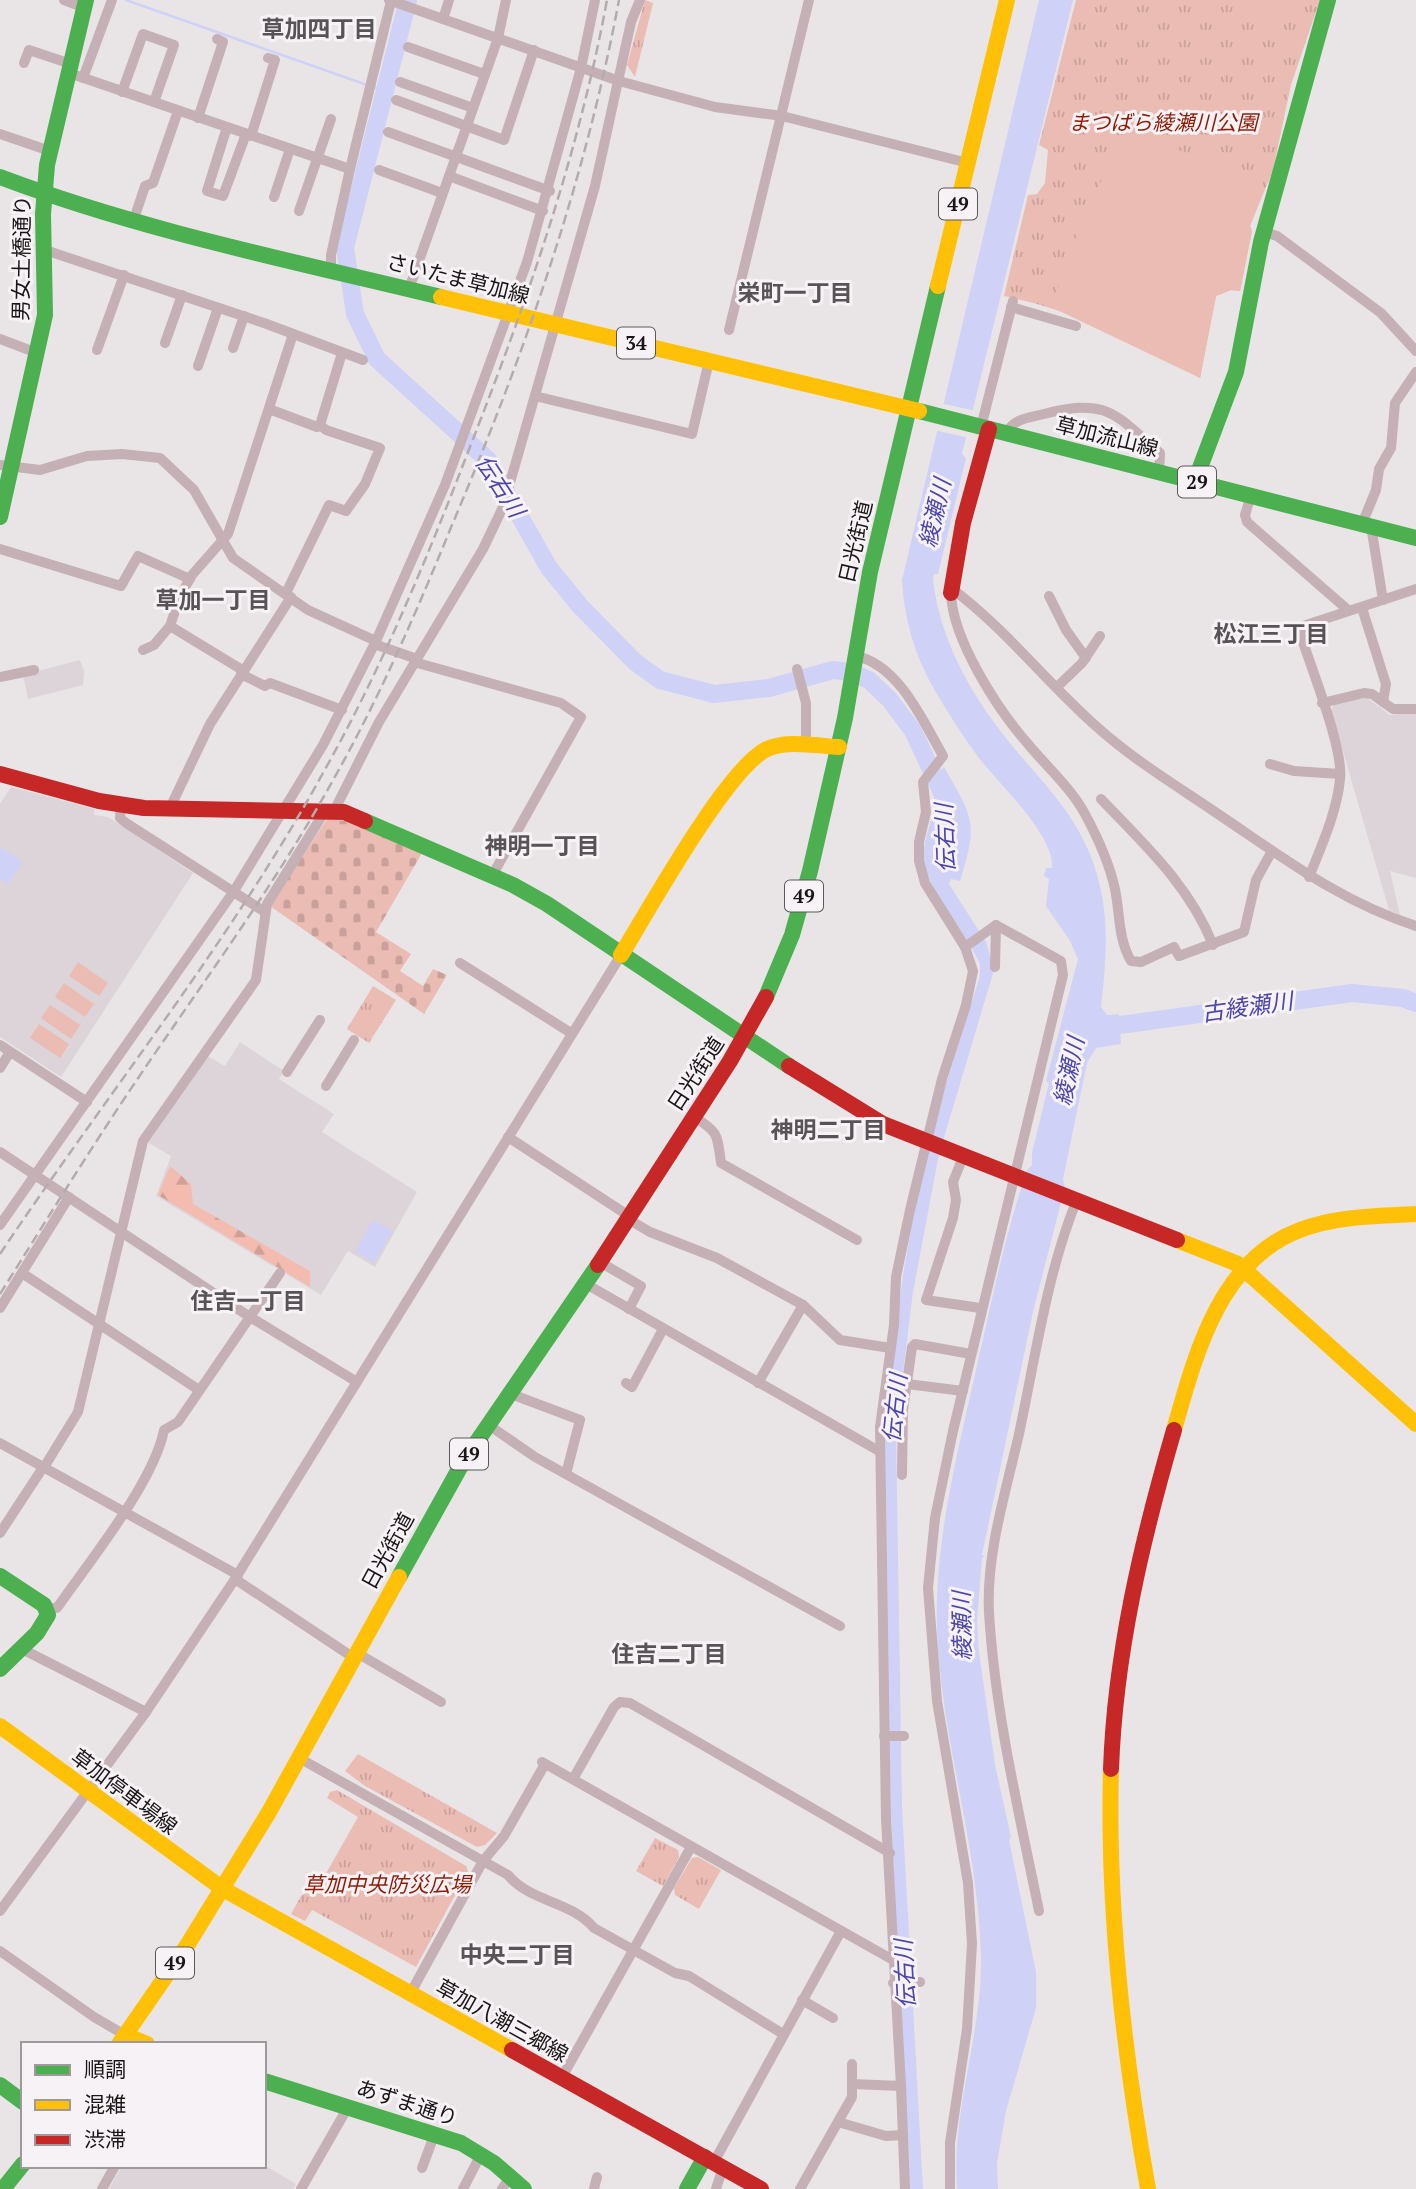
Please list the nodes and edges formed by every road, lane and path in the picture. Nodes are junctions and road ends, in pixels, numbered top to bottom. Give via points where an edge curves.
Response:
1 (64, 0) edge
2 (112, 0) edge
3 (449, 0) edge
4 (506, 0) edge
5 (594, 0) edge
6 (640, 0) edge
7 (809, 0) edge
8 (1007, 0) edge
9 (1328, 0) edge
10 (391, 1) edge
11 (85, 4) edge
12 (443, 19) junction
13 (498, 38) junction
14 (217, 39) dead end
15 (408, 47) dead end
16 (534, 50) junction
17 (268, 58) dead end
18 (24, 62) dead end
19 (581, 68) junction
20 (74, 72) junction
21 (484, 74) junction
22 (619, 81) junction
23 (400, 82) dead end
24 (122, 92) junction
25 (396, 100) dead end
26 (154, 102) junction
27 (472, 108) junction
28 (178, 111) junction
29 (782, 116) junction
30 (198, 118) junction
31 (331, 119) dead end
32 (227, 127) junction
33 (466, 127) junction
34 (388, 132) dead end
35 (0, 134) edge
36 (248, 135) junction
37 (290, 149) junction
38 (50, 151) junction
39 (456, 156) junction
40 (318, 158) junction
41 (968, 163) junction
42 (350, 169) junction
43 (379, 170) dead end
44 (449, 176) junction
45 (0, 177) edge
46 (550, 191) junction
47 (442, 193) junction
48 (43, 194) junction
49 (274, 197) dead end
50 (299, 211) dead end
51 (543, 211) junction
52 (133, 222) junction
53 (1264, 232) junction
54 (45, 250) junction
55 (331, 269) junction
56 (124, 275) junction
57 (409, 289) junction
58 (182, 295) junction
59 (218, 308) junction
60 (510, 313) junction
61 (244, 316) junction
62 (553, 323) junction
63 (1076, 326) dead end
64 (729, 330) dead end
65 (293, 334) junction
66 (0, 340) edge
67 (165, 342) dead end
68 (233, 348) dead end
69 (97, 350) dead end
70 (1416, 351) edge
71 (37, 353) junction
72 (342, 353) junction
73 (362, 360) dead end
74 (709, 361) junction
75 (198, 366) dead end
76 (1416, 372) edge
77 (535, 396) junction
78 (269, 409) junction
79 (909, 409) junction
80 (320, 425) junction
81 (983, 427) junction
82 (1006, 433) junction
83 (6, 465) edge
84 (1159, 472) junction
85 (1195, 481) junction
86 (1251, 495) junction
87 (0, 517) edge
88 (1366, 525) junction
89 (1416, 537) edge
90 (225, 542) junction
91 (0, 550) edge
92 (190, 579) junction
93 (1416, 589) edge
94 (951, 591) junction
95 (288, 595) junction
96 (1049, 596) dead end
97 (1383, 600) junction
98 (1362, 608) junction
99 (1348, 610) junction
100 (170, 626) junction
101 (1100, 636) dead end
102 (375, 643) junction
103 (143, 650) dead end
104 (1086, 658) junction
105 (415, 660) junction
106 (855, 660) junction
107 (797, 669) dead end
108 (34, 670) dead end
109 (242, 673) junction
110 (0, 677) edge
111 (1057, 687) junction
112 (1322, 702) junction
113 (1383, 702) junction
114 (342, 709) junction
115 (1416, 709) edge
116 (806, 746) junction
117 (839, 747) junction
118 (1270, 764) dead end
119 (0, 774) edge
120 (1340, 774) junction
121 (1101, 799) dead end
122 (121, 805) junction
123 (169, 810) junction
124 (284, 811) junction
125 (329, 811) junction
126 (1272, 851) junction
127 (492, 876) junction
128 (1309, 877) junction
129 (233, 891) junction
130 (265, 912) junction
131 (996, 925) junction
132 (1416, 926) edge
133 (1213, 945) junction
134 (965, 947) junction
135 (621, 955) junction
136 (460, 963) dead end
137 (995, 967) dead end
138 (320, 1020) dead end
139 (571, 1033) junction
140 (744, 1037) junction
141 (354, 1041) dead end
142 (0, 1045) edge
143 (10, 1052) junction
144 (0, 1068) edge
145 (287, 1072) dead end
146 (326, 1086) dead end
147 (88, 1102) junction
148 (694, 1117) junction
149 (508, 1137) junction
150 (927, 1142) junction
151 (0, 1152) edge
152 (963, 1157) junction
153 (36, 1175) junction
154 (1017, 1179) junction
155 (69, 1197) junction
156 (1072, 1201) junction
157 (1416, 1214) edge
158 (628, 1217) junction
159 (0, 1225) edge
160 (122, 1232) junction
161 (857, 1240) dead end
162 (600, 1262) junction
163 (1245, 1268) junction
164 (22, 1273) junction
165 (279, 1273) dead end
166 (586, 1284) junction
167 (803, 1305) junction
168 (0, 1308) edge
169 (981, 1308) junction
170 (629, 1309) junction
171 (250, 1317) junction
172 (100, 1324) junction
173 (663, 1329) junction
174 (892, 1344) junction
175 (911, 1346) junction
176 (971, 1354) junction
177 (357, 1382) junction
178 (626, 1383) dead end
179 (758, 1383) junction
180 (907, 1384) junction
181 (199, 1390) junction
182 (963, 1391) junction
183 (511, 1394) junction
184 (1416, 1424) edge
185 (490, 1426) junction
186 (0, 1443) edge
187 (879, 1451) junction
188 (42, 1469) junction
189 (566, 1474) junction
190 (902, 1475) dead end
191 (122, 1513) junction
192 (0, 1533) edge
193 (0, 1576) edge
194 (236, 1577) junction
195 (48, 1608) junction
196 (840, 1626) dead end
197 (22, 1649) junction
198 (356, 1655) junction
199 (0, 1669) edge
200 (441, 1702) dead end
201 (146, 1712) junction
202 (0, 1726) edge
203 (884, 1736) junction
204 (904, 1736) dead end
205 (299, 1758) junction
206 (573, 1779) junction
207 (88, 1791) junction
208 (691, 1847) junction
209 (890, 1853) junction
210 (483, 1861) junction
211 (223, 1889) junction
212 (0, 1911) edge
213 (1039, 1911) dead end
214 (841, 1931) junction
215 (634, 1950) junction
216 (0, 1951) edge
217 (893, 1960) junction
218 (917, 1982) dead end
219 (895, 1983) junction
220 (410, 1994) junction
221 (802, 2000) junction
222 (833, 2018) dead end
223 (783, 2034) junction
224 (122, 2040) edge
225 (852, 2064) dead end
226 (561, 2078) junction
227 (266, 2082) edge
228 (852, 2084) junction
229 (0, 2085) edge
230 (901, 2086) junction
231 (21, 2101) edge
232 (348, 2107) junction
233 (838, 2122) junction
234 (435, 2133) junction
235 (903, 2135) junction
236 (481, 2154) junction
237 (714, 2162) junction
238 (21, 2167) edge
239 (114, 2168) edge
240 (422, 2168) dead end
241 (506, 2183) edge
242 (5, 2188) edge
243 (102, 2189) edge
244 (301, 2189) edge
245 (463, 2189) edge
246 (524, 2189) edge
247 (687, 2189) edge
248 (716, 2189) edge
249 (761, 2189) edge
250 (800, 2189) edge
251 (905, 2189) edge
252 (950, 2189) edge
253 (1148, 2189) edge

1 - 11 street
2 - 20 street
3 - 12 street
4 - 13 street
5 - 19 street
6 - 22 street
7 - 29 street
8 - 41 street, 日光街道 / 49
9 - 53 street
10 - 12 street
10 - 42 street
11 - 20 street, 男女土橋通り
12 - 13 street
13 - 16 street
13 - 21 street
14 - 30 street via 223,42
15 - 21 street
16 - 19 street
16 - 33 street via 503,140
17 - 36 street via 275,60
18 - 20 street via 29,50
19 - 22 street
19 - 46 street
20 - 24 street
20 - 38 street, 男女土橋通り
21 - 27 street
22 - 29 street via 715,107
22 - 62 street via 586,216
23 - 27 street
24 - 26 street
24 - 26 street via 143,34 174,45
25 - 33 street
26 - 28 street
27 - 33 street
28 - 30 street
28 - 52 street via 153,184 145,186
29 - 41 street
29 - 64 street
30 - 32 street
31 - 40 street
32 - 36 street
32 - 36 street via 207,191 223,196
33 - 39 street
34 - 39 street
35 - 38 street
36 - 37 street
37 - 40 street
37 - 49 street
38 - 48 street, 男女土橋通り
39 - 44 street
39 - 46 street
40 - 42 street
40 - 50 street
41 - 79 street, 日光街道 / 49
42 - 55 street
43 - 47 street
44 - 47 street
44 - 51 street
45 - 48 street, さいたま草加線 / 34
46 - 51 street
47 - 57 street
48 - 52 street, さいたま草加線 / 34
48 - 54 street, 男女土橋通り
51 - 60 street
52 - 55 street, さいたま草加線 / 34
53 - 70 street via 1277,236 1381,313
53 - 85 street via 1237,372
54 - 56 street
54 - 71 street, 男女土橋通り via 45,315
55 - 57 street, さいたま草加線 / 34
56 - 58 street
56 - 69 street
57 - 60 street, さいたま草加線 / 34
58 - 59 street
58 - 67 street
59 - 61 street
59 - 75 street
60 - 62 street, さいたま草加線 / 34
60 - 102 street via 427,529
61 - 65 street
61 - 68 street
62 - 74 street, さいたま草加線 / 34
62 - 77 street
63 - 81 street via 1012,304
65 - 72 street
65 - 78 street
66 - 71 street
71 - 83 street, 男女土橋通り
72 - 73 street
72 - 80 street
74 - 77 street via 692,434
74 - 79 street, さいたま草加線 / 34
76 - 88 street via 1395,403 1391,448 1379,469
77 - 105 street via 503,507
78 - 80 street
78 - 90 street
79 - 81 street, 草加流山線 / 29
79 - 106 street, 日光街道 / 49 via 870,572
80 - 95 street via 380,448 365,484 346,511 329,505
81 - 82 street, 草加流山線 / 29
81 - 94 street
82 - 84 street, 草加流山線 / 29
82 - 84 street via 1016,421 1069,407 1104,410 1160,453
83 - 87 street, 男女土橋通り
83 - 90 street via 40,470 87,456 160,458 194,490
84 - 85 street, 草加流山線 / 29
85 - 86 street, 草加流山線 / 29
86 - 88 street, 草加流山線 / 29
86 - 99 street via 1247,522
88 - 89 street, 草加流山線 / 29
88 - 97 street
90 - 92 street
90 - 95 street via 233,558
91 - 92 street via 121,586 138,556
92 - 100 street
93 - 97 street
94 - 111 street
94 - 133 street via 961,634 989,688 1025,741 1080,805 1096,836 1115,889 1123,947 1131,961 1141,962 1174,947 1178,956
95 - 102 street
95 - 109 street
96 - 104 street
97 - 98 street
98 - 99 street
98 - 113 street via 1386,684
99 - 112 street via 1303,626 1300,633
100 - 103 street via 154,645
100 - 109 street
101 - 104 street
102 - 105 street
102 - 114 street
104 - 111 street
105 - 125 street
105 - 127 street via 561,703 581,717
106 - 117 street, 日光街道 / 49
106 - 134 street via 869,659 903,690 942,757 923,782 926,812 919,862 925,883
107 - 116 street via 806,703
108 - 110 street
109 - 114 street via 265,686 270,682
109 - 123 street via 210,724
111 - 126 street via 1133,758
112 - 113 street via 1364,692
112 - 120 street
113 - 115 street via 1393,709
114 - 124 street
116 - 117 street
116 - 135 street via 772,748 754,757 716,807
117 - 140 street, 日光街道 / 49 via 792,935
118 - 120 street via 1294,771
119 - 122 street
120 - 128 street via 1324,841
121 - 133 street via 1179,882
122 - 123 street
122 - 129 street via 120,818 126,823
123 - 124 street
124 - 125 street
124 - 129 street
125 - 127 street via 357,817
125 - 130 street
126 - 128 street
126 - 133 street via 1256,880 1244,932
127 - 135 street via 547,904
128 - 132 street
129 - 130 street
129 - 147 street
130 - 160 street via 256,980 143,1141
131 - 134 street
131 - 137 street
131 - 154 street via 1061,961 1063,975
134 - 150 street via 972,960 971,985
135 - 139 street
135 - 140 street
136 - 139 street
138 - 145 street
139 - 149 street
140 - 148 street, 日光街道 / 49
140 - 150 street via 883,1124
141 - 146 street
142 - 143 street
143 - 144 street
143 - 147 street
147 - 153 street
148 - 158 street, 日光街道 / 49
148 - 161 street via 713,1128 721,1163
149 - 158 street
149 - 177 street
150 - 152 street
150 - 174 street via 896,1277
151 - 153 street
152 - 154 street
152 - 169 street via 953,1182 953,1218 926,1300
153 - 155 street
153 - 159 street
154 - 156 street
154 - 169 street
155 - 160 street
155 - 164 street
156 - 163 street via 1170,1235
156 - 213 street via 996,1543 989,1610 1010,1775
157 - 163 street via 1341,1219 1296,1231 1269,1246
158 - 162 street, 日光街道 / 49
158 - 167 street via 650,1232 718,1258
160 - 171 street
160 - 172 street
162 - 166 street, 日光街道 / 49
162 - 170 street via 641,1286
163 - 184 street
163 - 253 street via 1199,1347 1166,1455 1119,1685 1110,1809 1116,1967
164 - 168 street
164 - 172 street
165 - 171 street
166 - 170 street
166 - 183 street, 日光街道 / 49
167 - 174 street via 841,1340
167 - 179 street
169 - 176 street
170 - 173 street
171 - 177 street
171 - 181 street
172 - 181 street
172 - 188 street via 78,1412
173 - 178 street via 632,1387
173 - 179 street
174 - 175 street
174 - 187 street
175 - 176 street
175 - 180 street
176 - 182 street
177 - 194 street
179 - 187 street
180 - 182 street
180 - 190 street
181 - 191 street via 178,1422 164,1430 160,1450
182 - 252 street via 935,1518 928,1588 935,1688 968,1883 972,1944 967,2029 950,2143
183 - 185 street, 日光街道 / 49
183 - 189 street via 580,1420
185 - 189 street
185 - 198 street, 日光街道 / 49 via 439,1502
186 - 188 street
187 - 203 street
188 - 191 street
188 - 192 street
189 - 196 street
191 - 194 street
191 - 195 street via 57,1608
193 - 195 street
194 - 198 street
194 - 201 street
195 - 197 street via 37,1633
197 - 199 street
197 - 201 street
198 - 200 street
198 - 205 street, 日光街道 / 49
201 - 207 street
202 - 207 street, 草加停車場線
203 - 204 street
203 - 209 street
205 - 210 street
205 - 211 street, 日光街道 / 49
206 - 208 street
206 - 209 street via 614,1707 630,1703
206 - 210 street via 543,1763 504,1836
207 - 211 street, 草加停車場線
207 - 212 street
208 - 214 street
208 - 215 street
209 - 217 street
210 - 215 street
210 - 220 street
211 - 220 street, 草加八潮三郷線
211 - 224 street, 日光街道 / 49
214 - 217 street
214 - 221 street
215 - 223 street via 689,1976
215 - 226 street
216 - 224 street
217 - 219 street
218 - 219 street
219 - 230 street
220 - 226 street, 草加八潮三郷線
221 - 222 street
221 - 223 street
223 - 237 street
225 - 228 street
226 - 237 street, 草加八潮三郷線
227 - 232 street, あずま通り
228 - 230 street
228 - 233 street via 852,2097
229 - 231 street
230 - 235 street
232 - 234 street, あずま通り
232 - 244 street
233 - 235 street via 886,2136
233 - 250 street
234 - 236 street, あずま通り
234 - 240 street
235 - 251 street
236 - 241 street, あずま通り
236 - 245 street
237 - 247 street
237 - 248 street
237 - 249 street, 草加八潮三郷線
238 - 242 street
239 - 243 street
241 - 246 street, あずま通り

